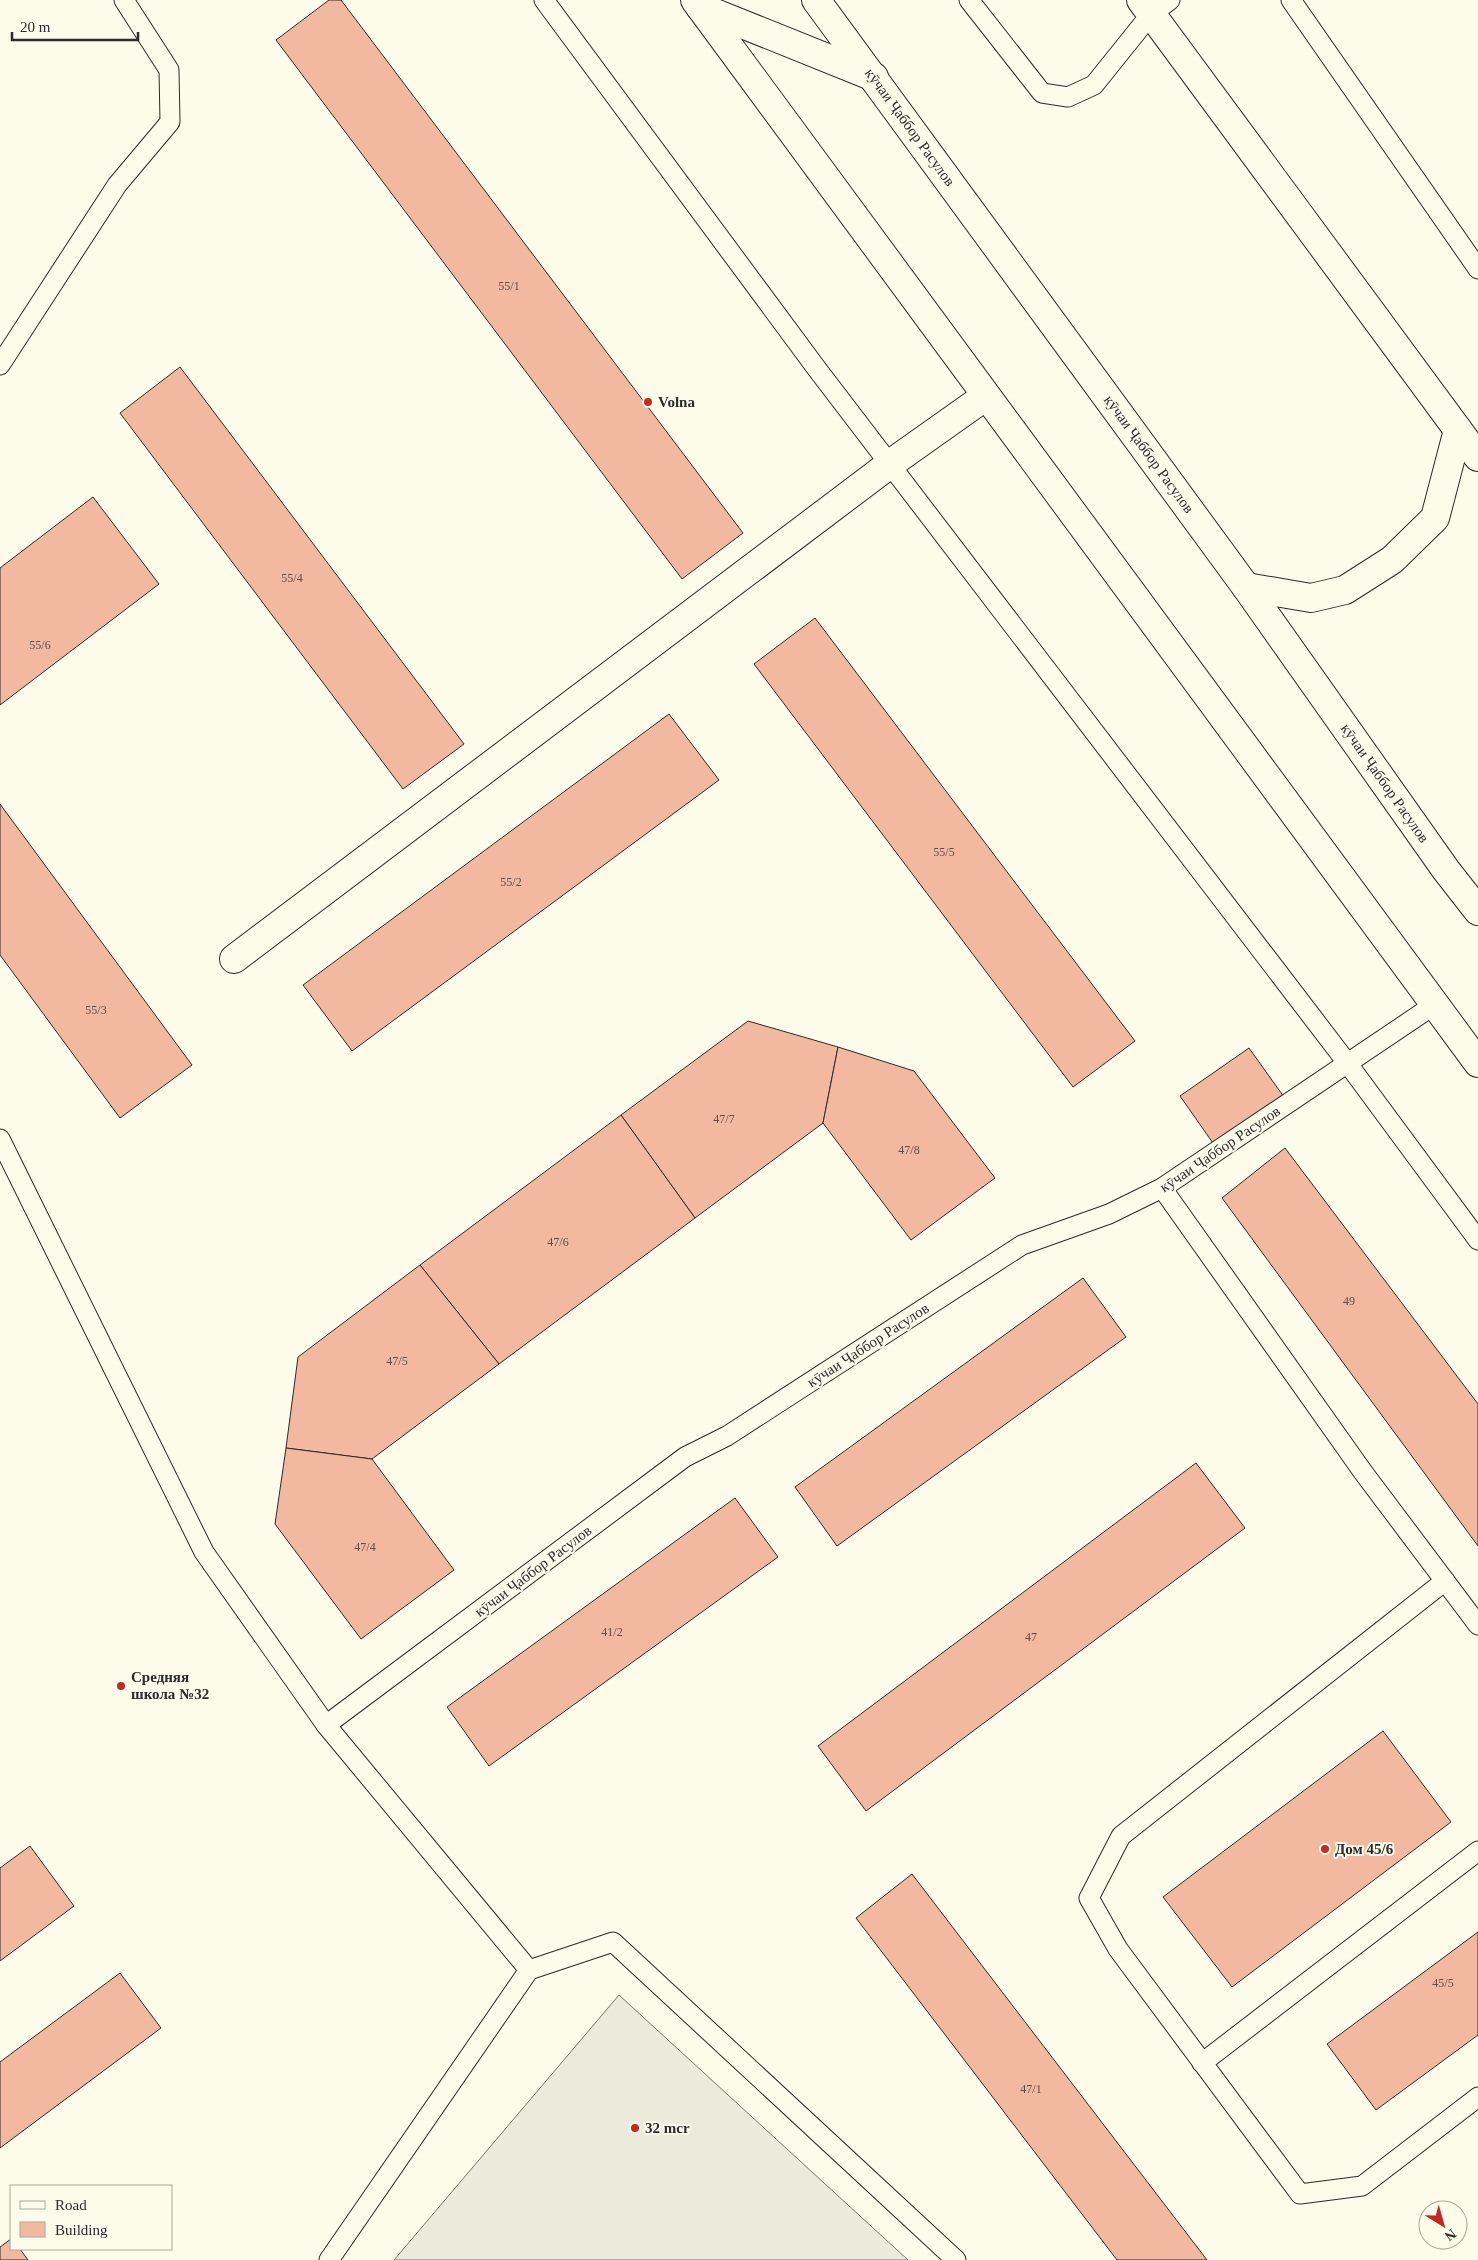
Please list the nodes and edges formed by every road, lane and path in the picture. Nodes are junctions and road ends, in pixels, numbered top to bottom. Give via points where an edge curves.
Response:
1 (124, 0) edge
2 (544, 0) edge
3 (816, 0) edge
4 (968, 0) edge
5 (1291, 0) edge
6 (698, 3) edge
7 (1154, 5) edge
8 (874, 77) junction
9 (1478, 269) edge
10 (0, 364) edge
11 (986, 396) junction
12 (1458, 430) junction
13 (1478, 457) edge
14 (890, 464) junction
15 (1246, 587) junction
16 (1478, 911) edge
17 (234, 959) dead end
18 (1434, 1005) junction
19 (1478, 1063) edge
20 (1348, 1064) junction
21 (0, 1139) edge
22 (1162, 1188) junction
23 (1478, 1240) edge
24 (1445, 1581) junction
25 (1478, 1625) edge
26 (326, 1725) junction
27 (1478, 1851) edge
28 (529, 1970) junction
29 (1202, 2063) junction
30 (1478, 2097) edge
31 (329, 2260) edge
32 (956, 2260) edge

1 - 10 lane via 170,70 170,122 117,185
2 - 14 lane via 816,369
3 - 8 street, кӯчаи Ҷаббор Расулов
4 - 7 lane via 1042,93 1068,97 1094,85
5 - 9 lane
6 - 8 street
6 - 11 street
7 - 12 street
8 - 15 street, кӯчаи Ҷаббор Расулов
11 - 14 street
11 - 18 street
12 - 13 street
12 - 15 street via 1435,518 1392,560 1345,590 1311,598
14 - 17 street
14 - 20 lane
15 - 16 street, кӯчаи Ҷаббор Расулов
18 - 19 street
18 - 20 lane, кӯчаи Ҷаббор Расулов
20 - 22 lane, кӯчаи Ҷаббор Расулов
20 - 23 lane
21 - 26 lane via 204,1552
22 - 24 lane via 1363,1472
22 - 26 lane, кӯчаи Ҷаббор Расулов via 1110,1214 1022,1245 727,1436 685,1457
24 - 25 lane
24 - 29 lane via 1120,1836 1089,1898 1118,1949
26 - 28 lane
27 - 29 lane
28 - 31 lane
28 - 32 lane via 613,1942
29 - 30 lane via 1300,2194 1362,2186

